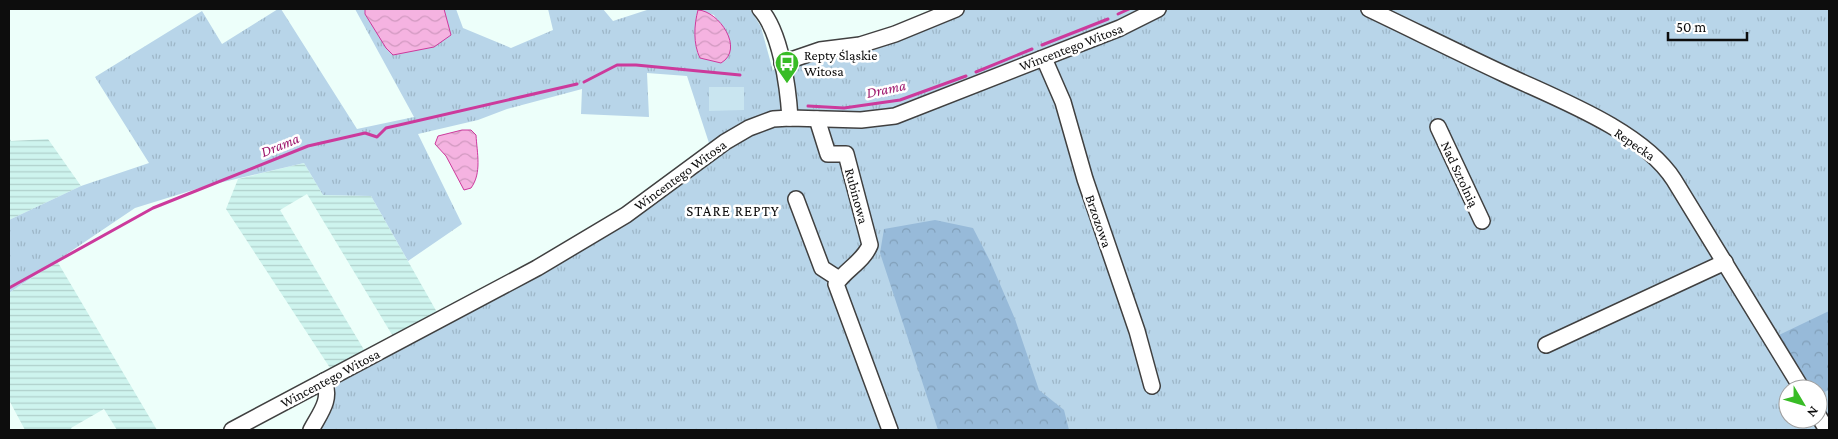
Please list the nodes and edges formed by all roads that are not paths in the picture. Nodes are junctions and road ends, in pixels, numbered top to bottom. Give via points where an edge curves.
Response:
1 (760, 9) edge
2 (956, 9) edge
3 (1158, 9) edge
4 (1369, 9) edge
5 (1041, 59) junction
6 (782, 63) junction
7 (790, 118) junction
8 (818, 119) junction
9 (1438, 127) dead end
10 (796, 199) dead end
11 (1482, 221) dead end
12 (1724, 262) junction
13 (839, 280) junction
14 (1546, 345) dead end
15 (1796, 379) edge
16 (324, 381) junction
17 (1152, 386) dead end
18 (232, 430) edge
19 (311, 430) edge
20 (890, 430) edge

1 - 6 street via 772,28
2 - 6 street via 860,45 820,50
3 - 5 street, Wincentego Witosa via 1127,25
4 - 12 street, Repecka via 1574,107 1639,144 1668,171
5 - 8 street, Wincentego Witosa via 895,116 861,120
5 - 17 street, Brzozowa via 1046,63 1062,102
6 - 7 street
7 - 8 street, Wincentego Witosa
7 - 16 street, Wincentego Witosa via 773,119 749,128 626,215 564,252
8 - 13 street, Rubinowa via 828,154 846,154 870,245 867,253
9 - 11 street, Nad Sztolnią
10 - 13 street via 822,268
12 - 14 street
12 - 15 street, Repecka
13 - 20 street via 836,284
16 - 18 street, Wincentego Witosa
16 - 19 street via 328,391

